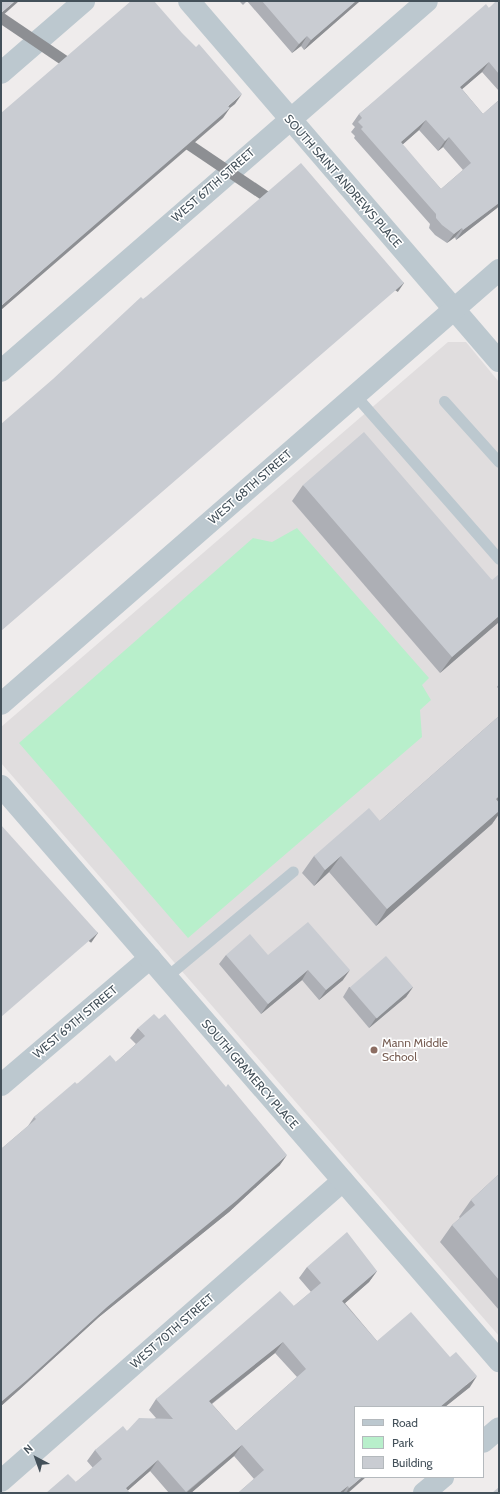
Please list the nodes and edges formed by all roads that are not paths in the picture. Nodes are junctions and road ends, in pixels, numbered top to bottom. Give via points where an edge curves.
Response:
1 (84, 1) edge
2 (189, 1) edge
3 (426, 1) edge
4 (1, 73) edge
5 (289, 119) junction
6 (499, 270) edge
7 (454, 309) junction
8 (499, 361) edge
9 (1, 370) edge
10 (355, 395) junction
11 (444, 401) dead end
12 (499, 462) edge
13 (499, 559) edge
14 (1, 704) edge
15 (1, 786) edge
16 (293, 871) dead end
17 (150, 958) junction
18 (166, 977) junction
19 (1, 1085) edge
20 (343, 1181) junction
21 (499, 1361) edge
22 (499, 1428) edge
23 (484, 1441) edge
24 (442, 1478) edge
25 (1, 1481) edge
26 (424, 1493) edge

1 - 4 street
2 - 5 street, SOUTH SAINT ANDREWS PLACE
3 - 5 street, WEST 67TH STREET
5 - 7 street, SOUTH SAINT ANDREWS PLACE
5 - 9 street, WEST 67TH STREET
6 - 7 street, WEST 68TH STREET
7 - 8 street, SOUTH SAINT ANDREWS PLACE
7 - 10 street, WEST 68TH STREET
10 - 13 lane
10 - 14 street, WEST 68TH STREET
11 - 12 lane
15 - 17 street, SOUTH GRAMERCY PLACE
16 - 18 lane
17 - 18 street, SOUTH GRAMERCY PLACE
17 - 19 street, WEST 69TH STREET
18 - 20 street, SOUTH GRAMERCY PLACE
20 - 21 street, SOUTH GRAMERCY PLACE
20 - 25 street, WEST 70TH STREET
22 - 23 street
24 - 26 street

